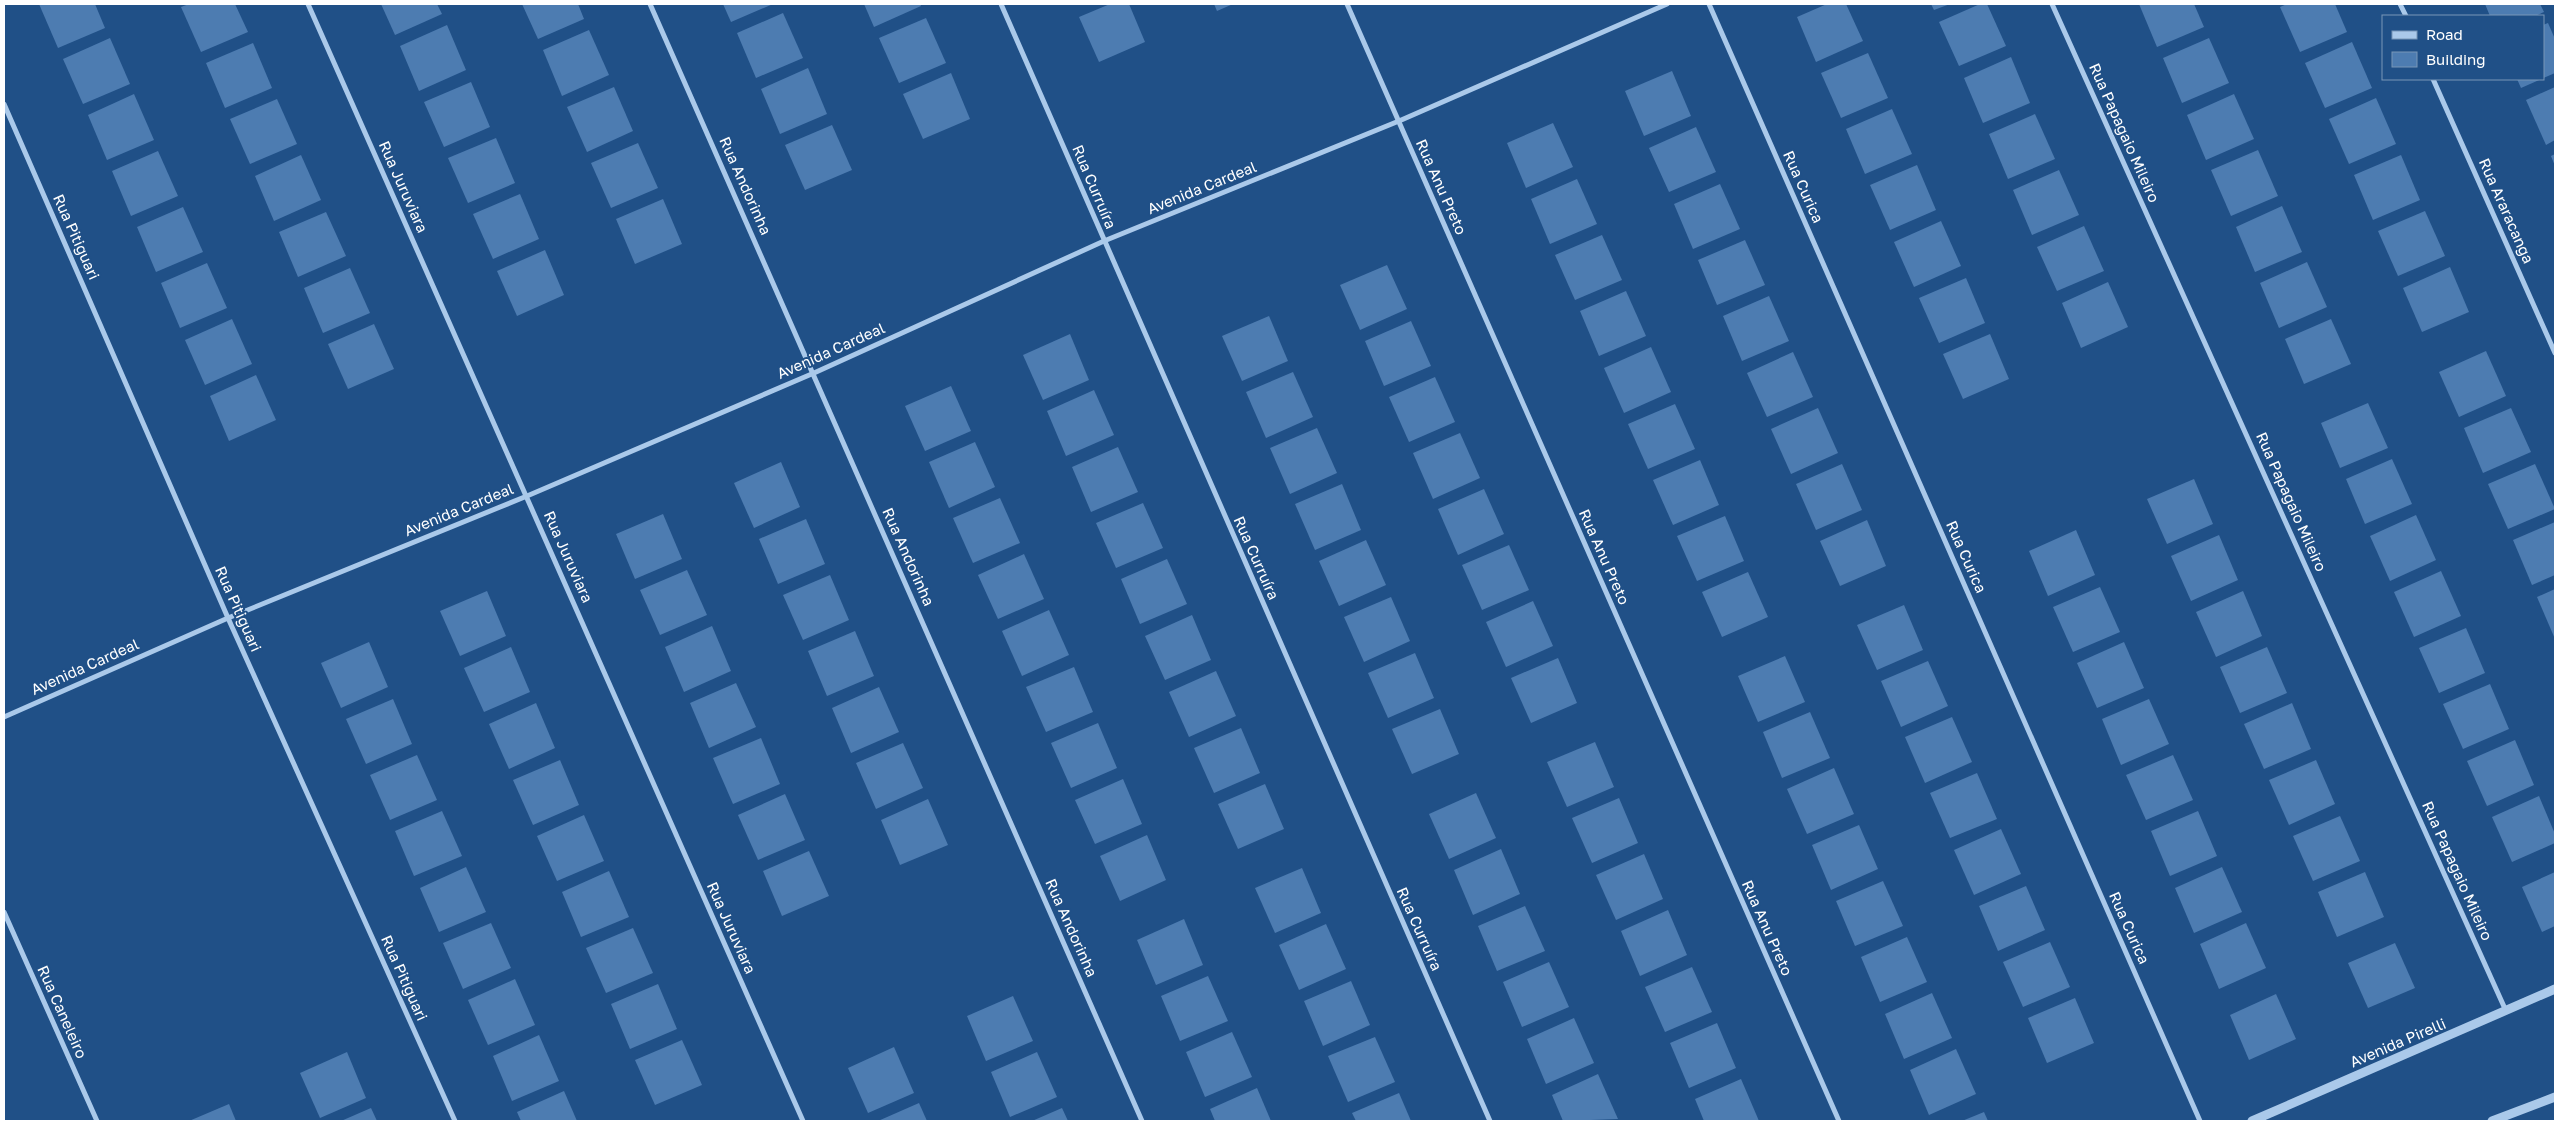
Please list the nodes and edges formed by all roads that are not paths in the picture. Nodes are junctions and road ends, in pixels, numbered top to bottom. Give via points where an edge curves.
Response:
1 (308, 4) edge
2 (650, 4) edge
3 (1001, 4) edge
4 (1347, 4) edge
5 (1667, 4) edge
6 (1709, 4) edge
7 (2052, 4) edge
8 (2433, 80) edge
9 (4, 104) edge
10 (1398, 121) junction
11 (1104, 241) junction
12 (2555, 353) edge
13 (814, 373) junction
14 (527, 496) junction
15 (228, 618) junction
16 (4, 717) edge
17 (4, 912) edge
18 (2555, 989) edge
19 (2506, 1011) junction
20 (2555, 1097) edge
21 (97, 1121) edge
22 (455, 1121) edge
23 (803, 1121) edge
24 (1142, 1121) edge
25 (1490, 1121) edge
26 (1839, 1121) edge
27 (2200, 1121) edge
28 (2252, 1121) edge
29 (2492, 1121) edge

1 - 14 street, Rua Juruviara
2 - 13 street, Rua Andorinha
3 - 11 street, Rua Curruíra
4 - 10 street, Rua Anu Preto
5 - 10 street, Avenida Cardeal
6 - 27 street, Rua Curica
7 - 19 street, Rua Papagaio Mileiro
8 - 12 street, Rua Araracanga
9 - 15 street, Rua Pitiguari
10 - 11 street, Avenida Cardeal
10 - 26 street, Rua Anu Preto
11 - 13 street, Avenida Cardeal
11 - 25 street, Rua Curruíra
13 - 14 street, Avenida Cardeal
13 - 24 street, Rua Andorinha
14 - 15 street, Avenida Cardeal
14 - 23 street, Rua Juruviara
15 - 16 street, Avenida Cardeal
15 - 22 street, Rua Pitiguari
17 - 21 street, Rua Caneleiro
18 - 19 street, Avenida Pirelli
19 - 28 street, Avenida Pirelli
20 - 29 street

